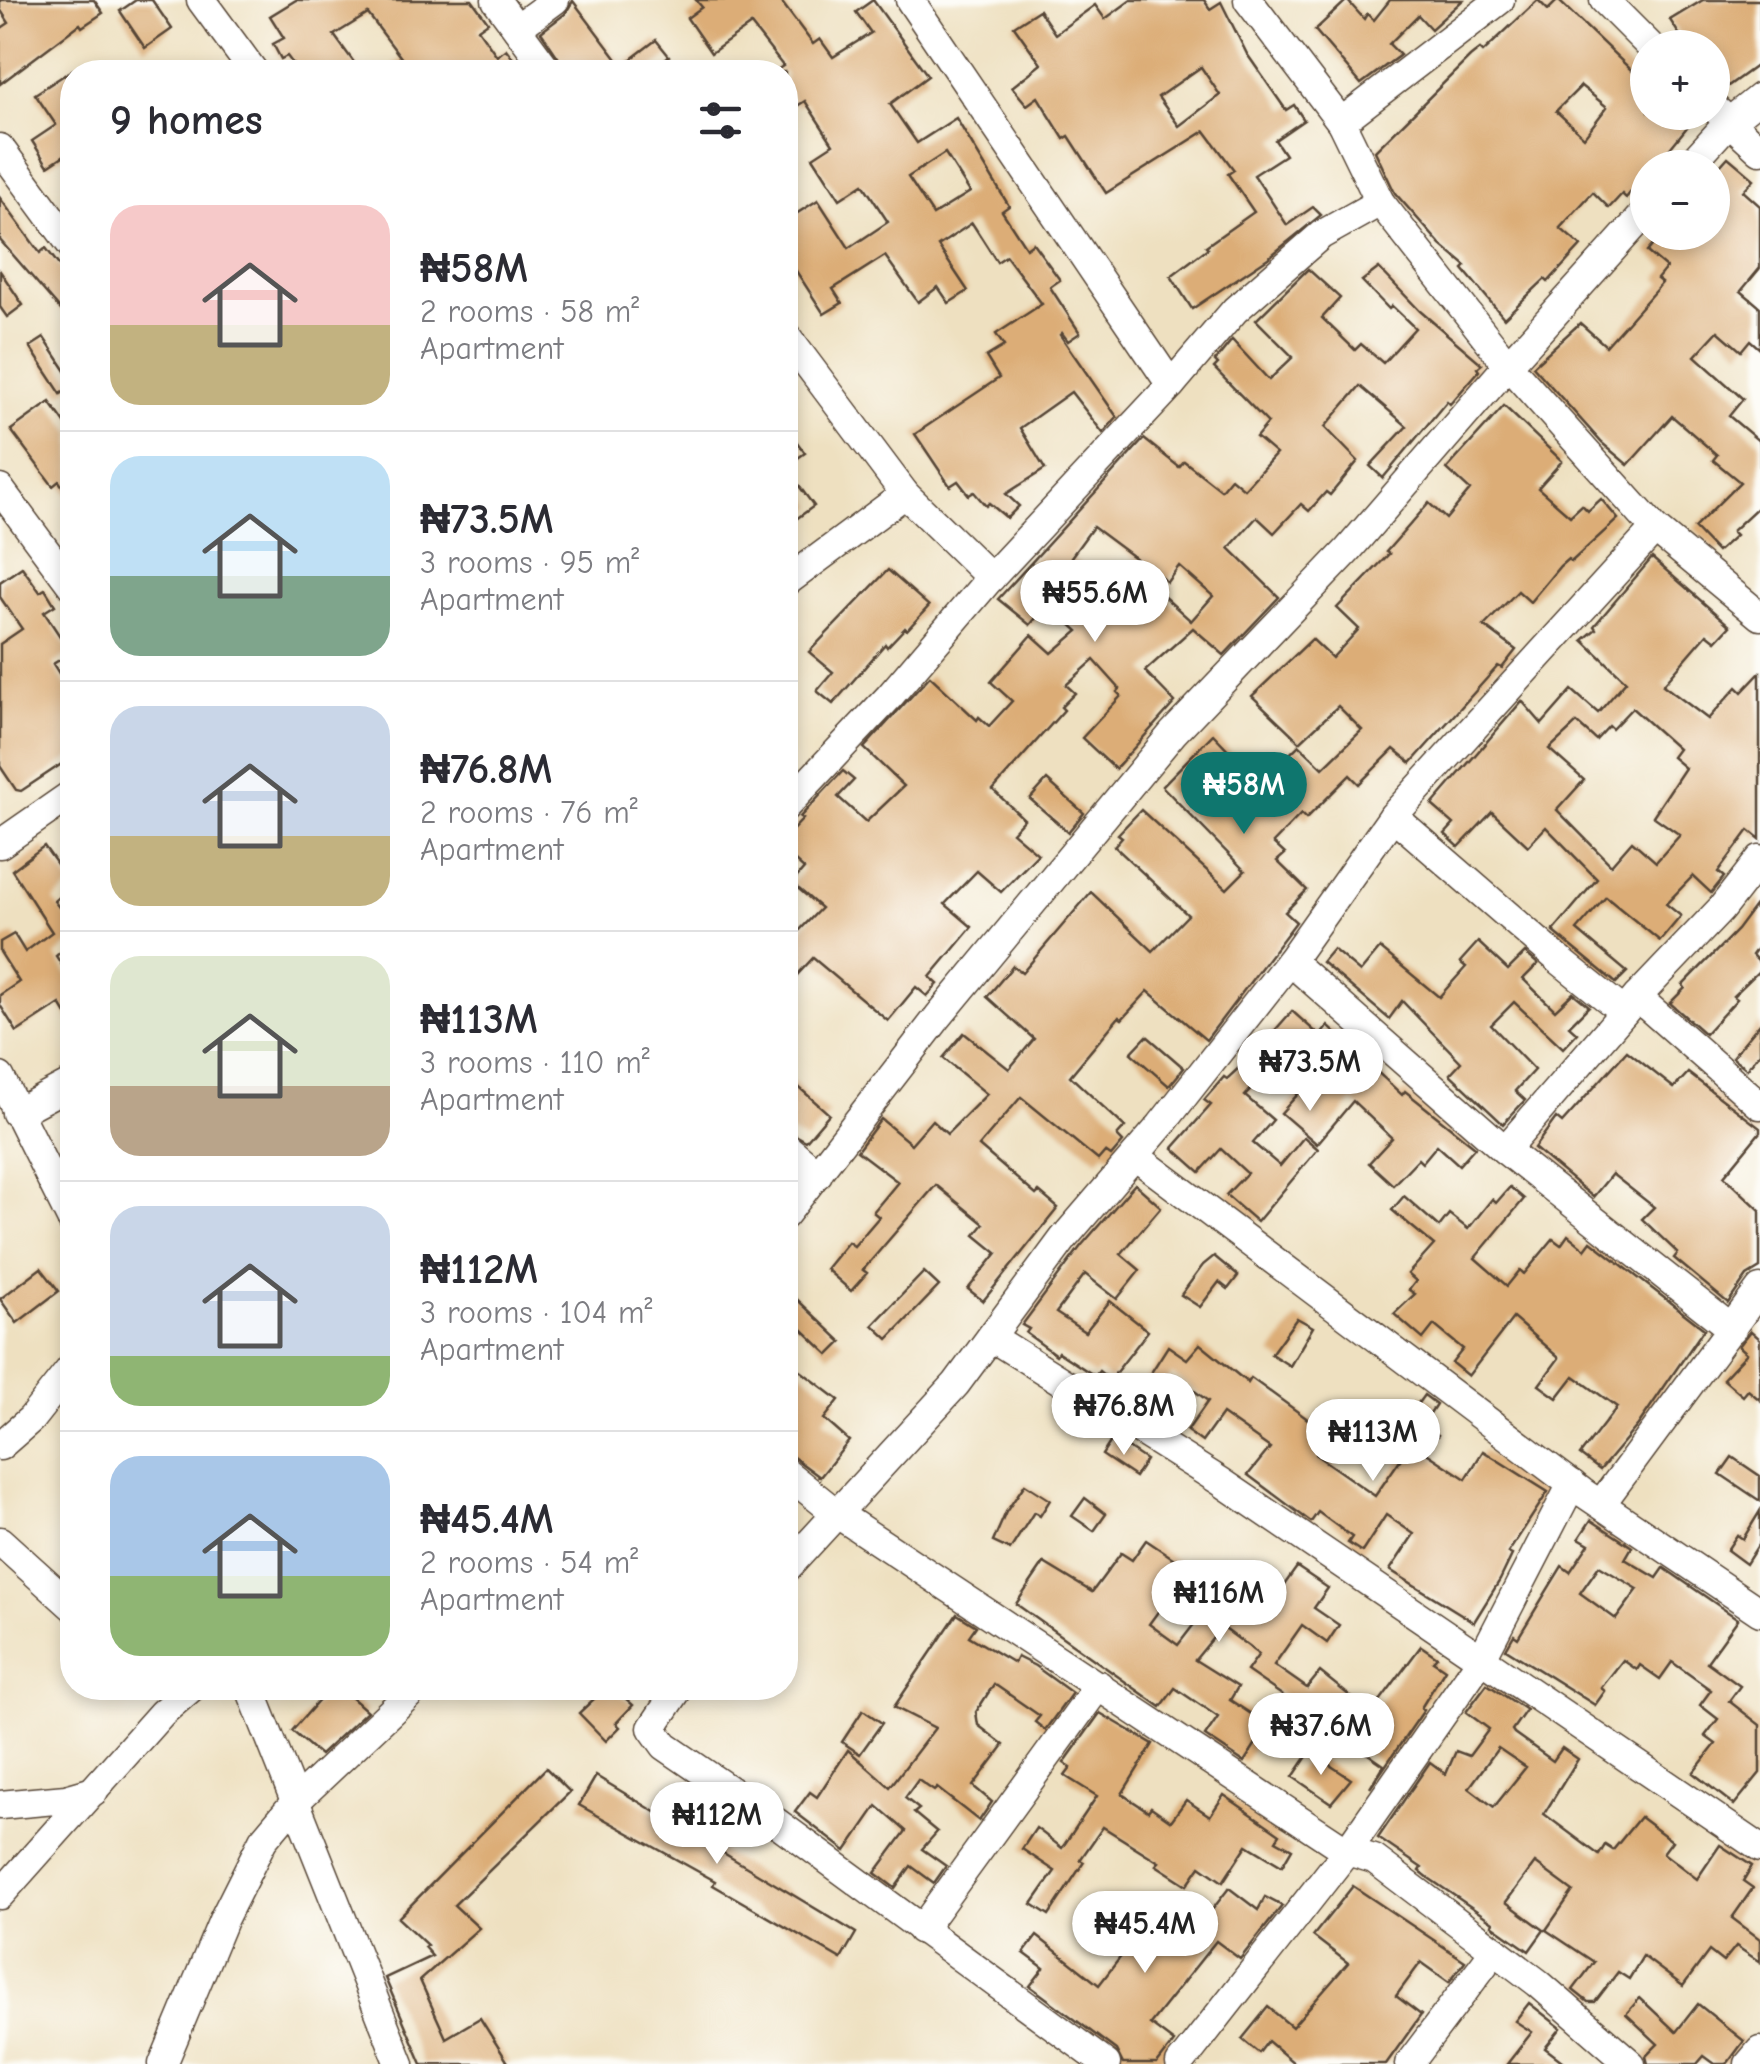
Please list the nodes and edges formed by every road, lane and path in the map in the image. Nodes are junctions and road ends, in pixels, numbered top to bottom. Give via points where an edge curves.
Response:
1 (201, 0) edge
2 (496, 0) edge
3 (554, 0) edge
4 (910, 0) edge
5 (1248, 0) edge
6 (1500, 0) edge
7 (1604, 0) edge
8 (516, 28) junction
9 (1634, 30) edge
10 (245, 60) edge
11 (540, 60) edge
12 (1760, 97) edge
13 (1730, 110) edge
14 (1340, 122) junction
15 (1730, 122) edge
16 (0, 148) edge
17 (1760, 150) edge
18 (1380, 202) junction
19 (60, 230) edge
20 (1630, 230) edge
21 (798, 351) edge
22 (1508, 364) junction
23 (1170, 384) junction
24 (0, 489) edge
25 (905, 494) junction
26 (1655, 529) junction
27 (60, 570) edge
28 (798, 573) edge
29 (991, 578) junction
30 (1760, 616) edge
31 (798, 793) edge
32 (60, 802) edge
33 (1393, 816) junction
34 (0, 844) edge
35 (1760, 859) edge
36 (1290, 961) junction
37 (1631, 1005) junction
38 (0, 1077) edge
39 (60, 1089) edge
40 (1760, 1104) edge
41 (16, 1113) junction
42 (1505, 1150) junction
43 (1134, 1156) junction
44 (798, 1157) edge
45 (818, 1174) junction
46 (60, 1198) edge
47 (798, 1199) edge
48 (1756, 1302) edge
49 (1732, 1329) junction
50 (991, 1337) junction
51 (60, 1382) edge
52 (0, 1446) edge
53 (798, 1482) edge
54 (1572, 1484) junction
55 (1601, 1504) junction
56 (836, 1513) junction
57 (0, 1540) edge
58 (798, 1555) edge
59 (60, 1595) edge
60 (1760, 1612) edge
61 (1482, 1658) junction
62 (1099, 1685) junction
63 (173, 1700) edge
64 (255, 1700) edge
65 (403, 1700) edge
66 (669, 1700) edge
67 (94, 1791) junction
68 (295, 1802) junction
69 (0, 1804) edge
70 (1760, 1848) edge
71 (1347, 1851) junction
72 (0, 1895) edge
73 (922, 1930) junction
74 (1494, 1950) junction
75 (1760, 2051) edge
76 (163, 2064) edge
77 (400, 2064) edge
78 (1106, 2064) edge
79 (1180, 2064) edge
80 (1409, 2064) edge
81 (1631, 2064) edge
82 (1749, 2064) edge

1 - 10 street
2 - 8 street
3 - 8 street
4 - 23 street
5 - 14 street
6 - 14 street
7 - 9 street
8 - 11 street
12 - 13 street
14 - 18 street
15 - 17 street
16 - 19 street
18 - 22 street
18 - 23 street via 1321,235 1235,310
20 - 22 street
21 - 25 street
22 - 26 street
22 - 45 street via 1348,550 1173,733
23 - 29 street
24 - 27 street
25 - 28 street
25 - 29 street
26 - 30 street
26 - 33 street
29 - 31 street
32 - 34 street
33 - 36 street
33 - 37 street via 1558,960
35 - 37 street
36 - 42 street
36 - 43 street
37 - 40 street
37 - 42 street
38 - 41 street
39 - 41 street
41 - 46 street
42 - 49 street
43 - 50 street
43 - 54 street
44 - 45 street
45 - 47 street
48 - 49 street
49 - 55 street
50 - 56 street
50 - 61 street
51 - 52 street
53 - 56 street
54 - 55 street
54 - 61 street
55 - 60 street
56 - 58 street
56 - 62 street
57 - 59 street
61 - 70 street
61 - 71 street
62 - 71 street
62 - 73 street
63 - 67 street
64 - 68 street
65 - 68 street
66 - 73 street via 652,1728 665,1746
67 - 69 street
67 - 72 street
68 - 76 street via 262,1840
68 - 77 street
71 - 74 street via 1374,1859
71 - 79 street
73 - 78 street
74 - 80 street
74 - 81 street
75 - 82 street

